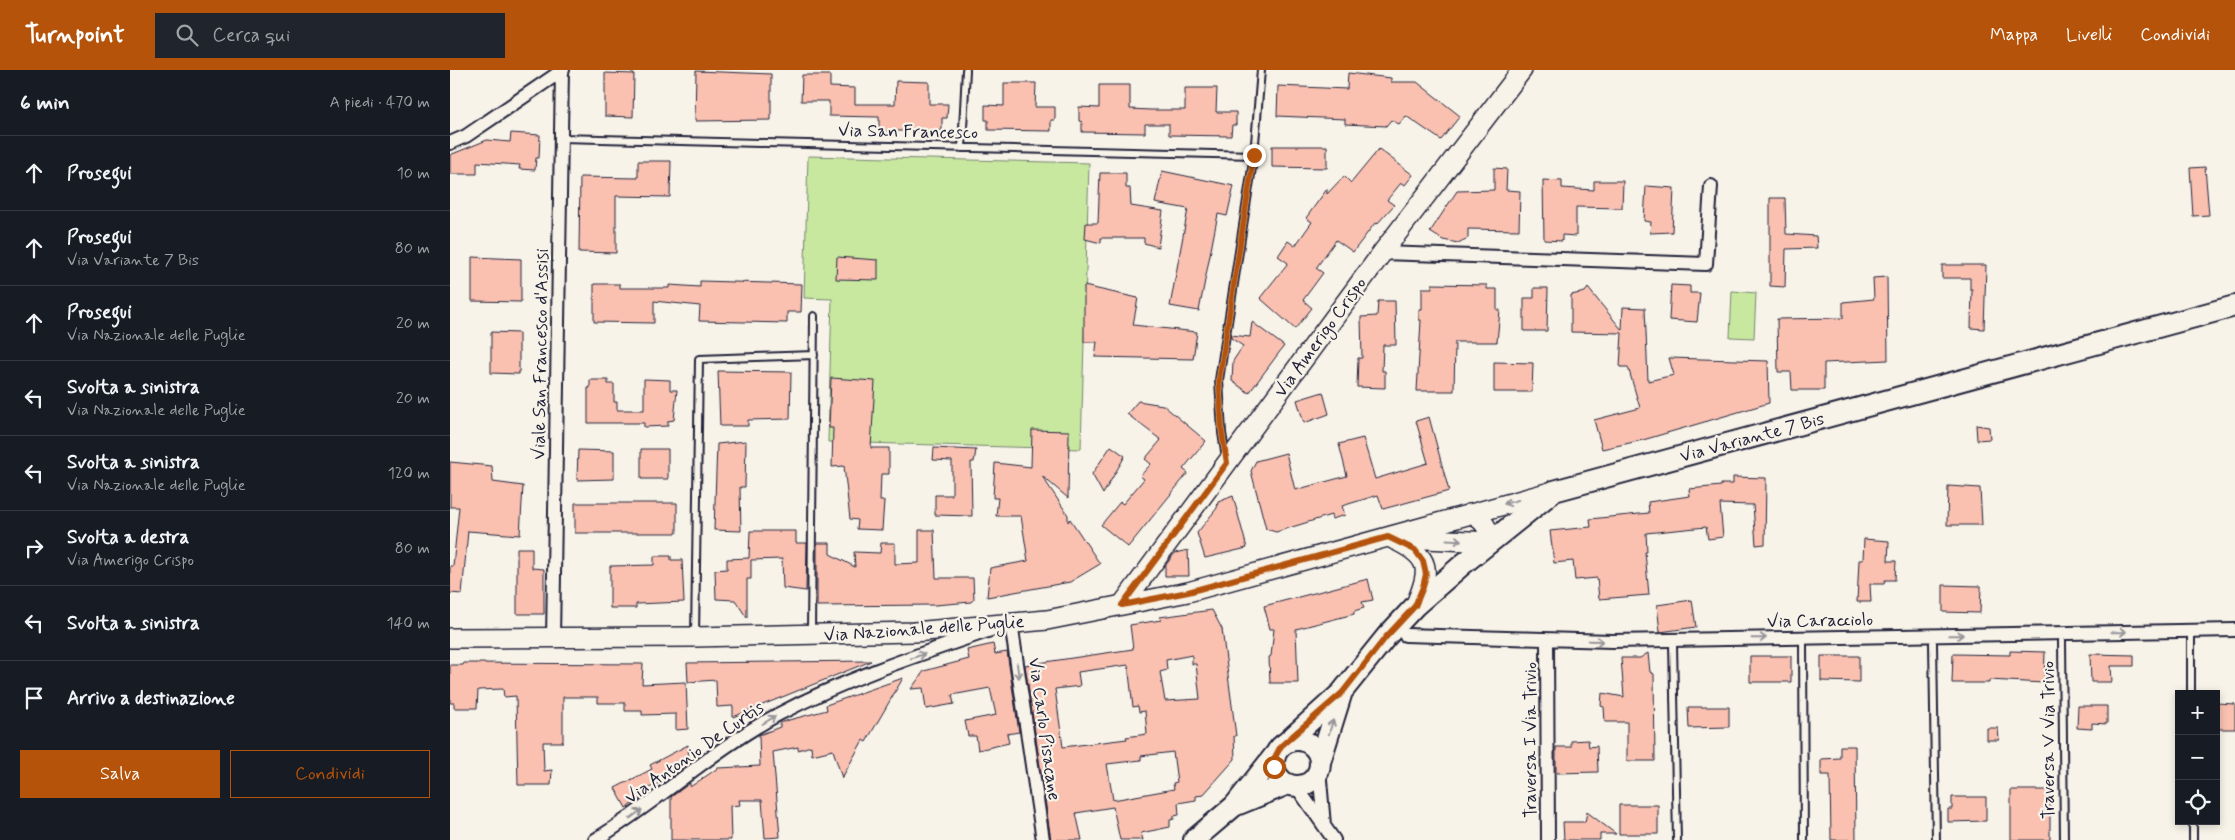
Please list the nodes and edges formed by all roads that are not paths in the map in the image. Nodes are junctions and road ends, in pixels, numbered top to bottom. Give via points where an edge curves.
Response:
1 (562, 70) edge
2 (966, 70) edge
3 (1261, 70) edge
4 (1522, 70) edge
5 (561, 138) junction
6 (450, 143) edge
7 (962, 148) junction
8 (1254, 155) junction
9 (1711, 186) dead end
10 (1382, 254) junction
11 (2235, 306) edge
12 (814, 316) dead end
13 (814, 355) junction
14 (1227, 463) junction
15 (1554, 491) junction
16 (1469, 514) junction
17 (1388, 537) junction
18 (1491, 542) junction
19 (1122, 605) junction
20 (1415, 606) junction
21 (1012, 623) junction
22 (2235, 630) edge
23 (1405, 634) dead end
24 (811, 635) junction
25 (2191, 636) dead end
26 (695, 637) junction
27 (450, 638) edge
28 (553, 638) junction
29 (1547, 640) junction
30 (2062, 641) dead end
31 (1803, 643) dead end
32 (1673, 644) dead end
33 (1933, 644) dead end
34 (2191, 690) edge
35 (1342, 693) junction
36 (1282, 747) junction
37 (1320, 766) junction
38 (1292, 785) junction
39 (1234, 806) junction
40 (2193, 825) edge
41 (1324, 827) junction
42 (595, 840) edge
43 (1043, 840) edge
44 (1194, 840) edge
45 (1334, 840) edge
46 (1548, 840) edge
47 (1677, 840) edge
48 (1804, 840) edge
49 (1936, 840) edge
50 (2064, 840) edge
51 (2193, 840) edge

1 - 5 street, Viale San Francesco d'Assisi
1 - 6 street via 466,136
2 - 7 lane
3 - 8 lane
4 - 10 main road, Via Amerigo Crispo
5 - 7 lane, Via San Francesco
5 - 28 street, Viale San Francesco d'Assisi
7 - 8 lane, Via San Francesco
8 - 14 lane via 1219,380
9 - 10 street via 1706,264
10 - 14 main road, Via Amerigo Crispo
11 - 15 main road, Via Variante 7 Bis
12 - 13 lane
13 - 24 lane
13 - 26 lane via 699,359
14 - 19 main road, Via Amerigo Crispo
15 -> 16 main road, Via Nazionale delle Puglie
15 - 18 main road, Via Variante 7 Bis
16 - 17 main road, Via Nazionale delle Puglie
16 - 18 main road via 1477,516 1485,524
17 -> 18 main road, Via Nazionale delle Puglie
17 - 19 main road, Via Nazionale delle Puglie via 1188,592
17 - 20 main road via 1415,550 1423,561 1426,574
18 - 20 main road, Via Variante 7 Bis
19 - 21 main road, Via Nazionale delle Puglie via 1047,620
20 - 35 main road, Via Variante 7 Bis
21 - 24 main road, Via Nazionale delle Puglie via 914,632
42 -> 21 street, Via Antonio De Curtis via 626,822 719,752 778,714 859,676
21 -> 43 street, Via Carlo Pisacane
29 -> 22 street, Via Caracciolo
23 - 29 street, Via Caracciolo
24 - 26 main road, Via Nazionale delle Puglie
25 - 34 lane
26 - 28 main road, Via Nazionale delle Puglie
27 - 28 main road, Via Nazionale delle Puglie
29 - 46 street, Traversa I Via Trivio
30 - 50 lane, Traversa V Via Trivio
31 - 48 lane
32 - 47 lane
33 - 49 lane
35 - 36 main road, Via Variante 7 Bis
37 -> 35 main road, Via Variante 7 Bis
36 - 37 main road via 1295,740 1309,743 1318,754
36 - 38 main road via 1274,767 1277,774
36 - 39 main road, Via Variante 7 Bis
37 - 38 main road via 1310,781
37 - 41 street
38 - 39 main road, Via Variante 7 Bis
38 - 41 street
39 - 44 main road, Via Variante 7 Bis
40 - 51 lane
41 - 45 street

